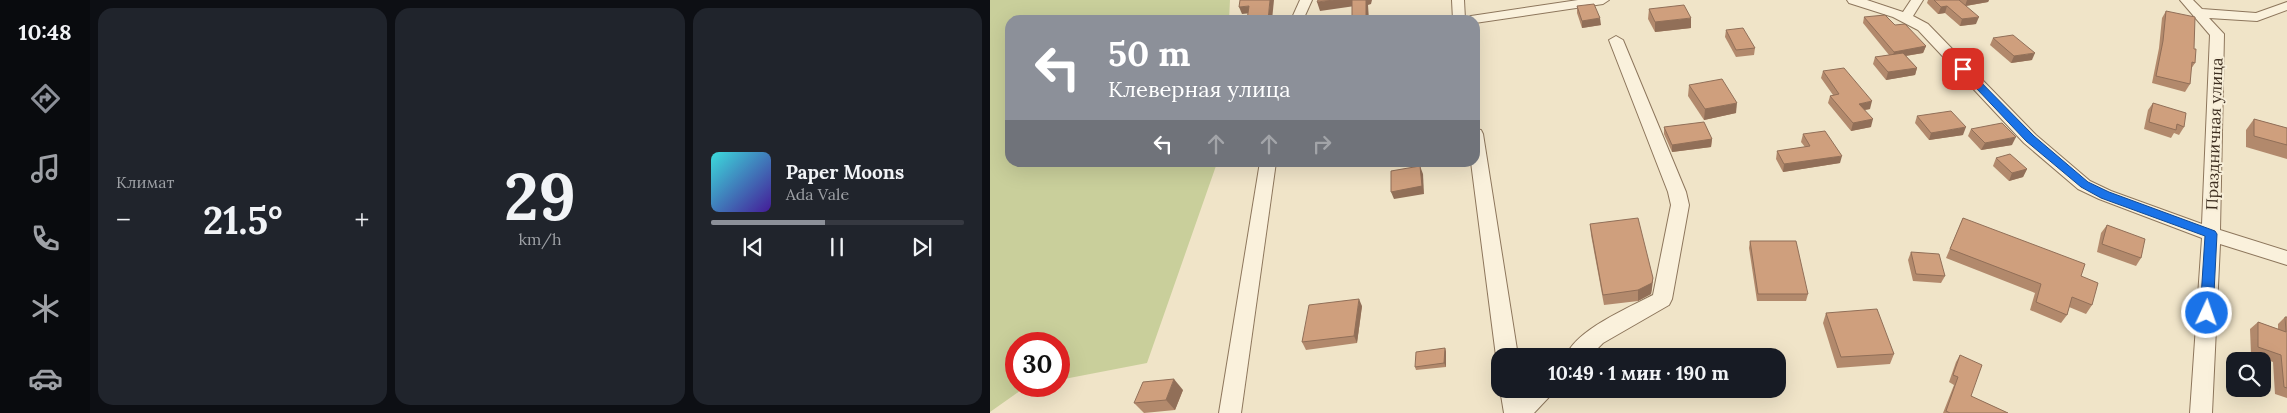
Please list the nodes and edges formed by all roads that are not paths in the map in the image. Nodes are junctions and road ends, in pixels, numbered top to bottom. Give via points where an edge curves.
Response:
1 (1306, 0) edge
2 (1458, 0) edge
3 (1602, 0) edge
4 (1853, 0) edge
5 (1917, 0) edge
6 (2192, 6) edge
7 (2287, 6) edge
8 (1299, 15) edge
9 (1459, 15) edge
10 (1906, 17) junction
11 (1480, 19) edge
12 (1616, 40) dead end
13 (1267, 167) edge
14 (1480, 167) edge
15 (2211, 234) junction
16 (2287, 258) edge
17 (1506, 348) edge
18 (1584, 348) edge
19 (1512, 398) edge
20 (1533, 398) edge
21 (1230, 413) edge
22 (1515, 413) edge
23 (1519, 413) edge
24 (2201, 413) edge

1 - 8 street
2 - 9 street
3 - 11 street
4 - 10 street
5 - 10 street
6 - 7 street via 2257,16
6 - 15 street, Праздничная улица via 2217,34
10 - 15 street via 1923,27 2030,139 2084,184 2105,195
12 - 18 street via 1680,205 1662,299 1596,337
13 - 21 street
14 - 17 street
15 - 16 street
15 - 24 street, Праздничная улица
19 - 22 street
20 - 23 street

